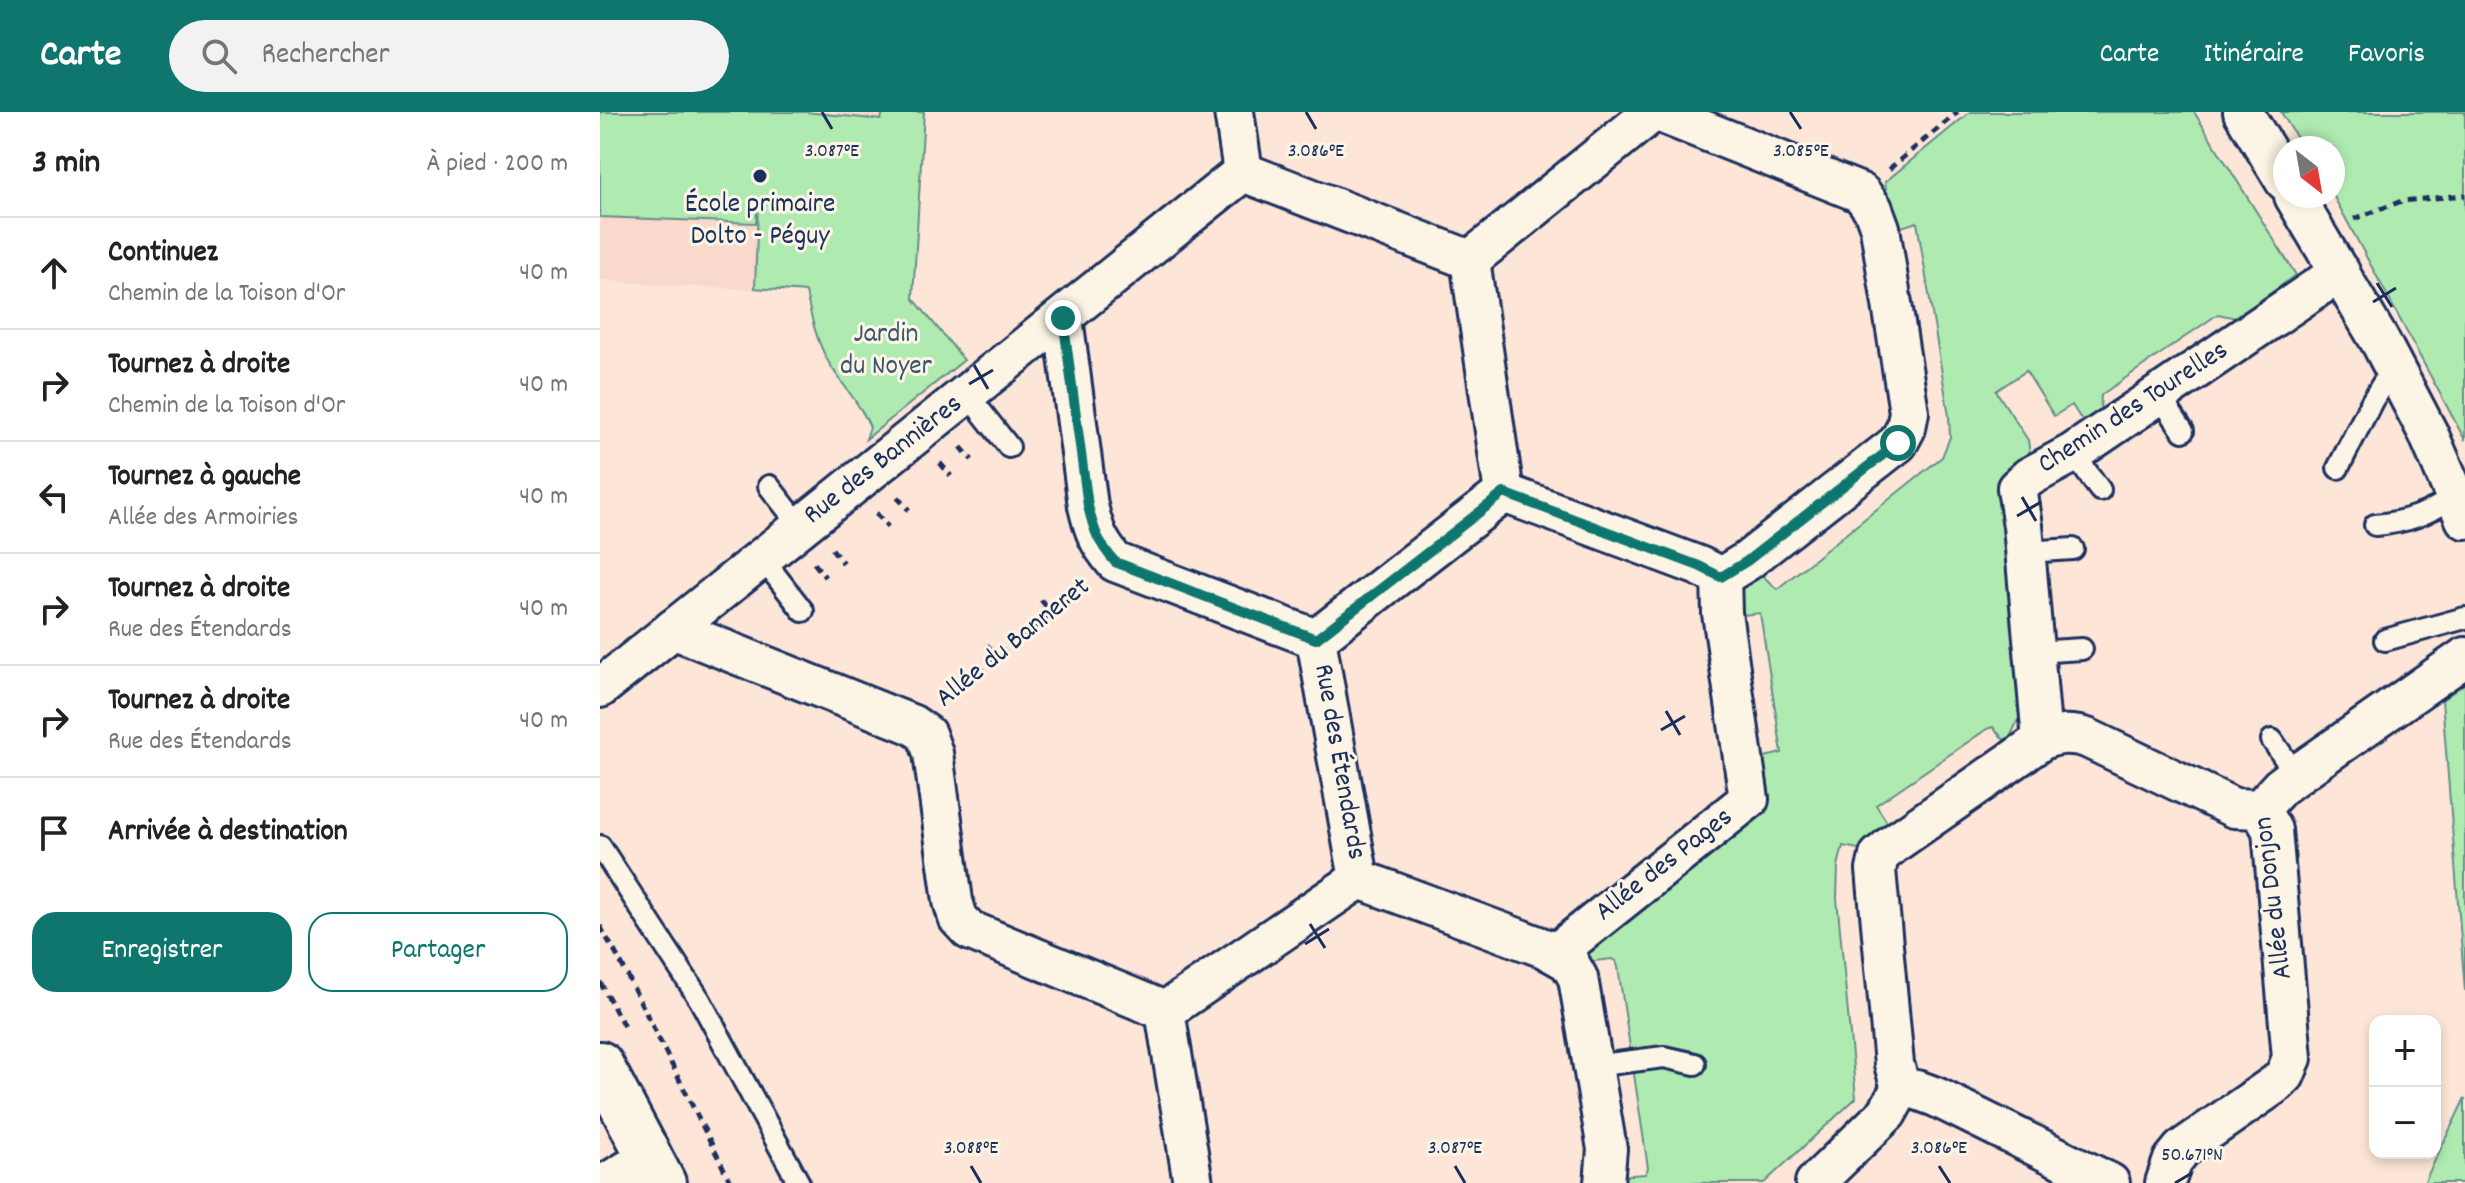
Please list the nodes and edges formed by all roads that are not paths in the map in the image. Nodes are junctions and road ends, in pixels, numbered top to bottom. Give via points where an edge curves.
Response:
1 (1234, 112) edge
2 (1656, 112) edge
3 (2243, 112) edge
4 (2273, 161) edge
5 (1243, 172) junction
6 (2301, 208) edge
7 (1470, 260) junction
8 (2340, 272) junction
9 (1063, 318) junction
10 (2393, 367) junction
11 (968, 395) junction
12 (2159, 395) junction
13 (2183, 431) dead end
14 (1009, 447) dead end
15 (2073, 453) junction
16 (2338, 468) dead end
17 (769, 486) dead end
18 (2100, 490) dead end
19 (1504, 493) junction
20 (2460, 508) edge
21 (2375, 525) dead end
22 (801, 527) junction
23 (2073, 549) dead end
24 (2026, 552) junction
25 (762, 558) junction
26 (1721, 577) junction
27 (803, 611) dead end
28 (2465, 618) edge
29 (673, 629) junction
30 (1316, 639) junction
31 (2385, 640) dead end
32 (2082, 649) dead end
33 (2034, 652) junction
34 (2465, 657) edge
35 (600, 688) edge
36 (2042, 740) junction
37 (2272, 740) dead end
38 (2296, 775) junction
39 (2260, 809) junction
40 (600, 846) edge
41 (1359, 879) junction
42 (1556, 953) junction
43 (1165, 1011) junction
44 (600, 1064) edge
45 (1695, 1064) dead end
46 (1593, 1066) junction
47 (1901, 1088) junction
48 (657, 1170) edge
49 (606, 1183) edge
50 (799, 1183) edge
51 (1193, 1183) edge
52 (1604, 1183) edge
53 (1815, 1183) edge
54 (2110, 1183) edge
55 (2165, 1183) edge

1 - 5 street
2 - 7 street
2 - 26 street via 1861,193 1880,228 1909,412 1898,443
3 - 4 street
5 - 7 street
5 - 9 street, Rue des Bannières
6 - 8 street
7 - 19 street
8 - 10 street
8 - 12 street, Chemin des Tourelles
9 - 11 street, Rue des Bannières
9 - 30 street, Rue des Étendards via 1094,534 1115,562
10 - 16 lane
10 - 20 street
11 - 14 lane
11 - 22 street, Rue des Bannières
12 - 13 lane
12 - 15 street, Chemin des Tourelles
15 - 18 lane
15 - 24 street, Chemin des Tourelles via 2017,488
17 - 22 lane
19 - 26 street
19 - 30 street
20 - 21 lane
22 - 25 street, Rue des Bannières
23 - 24 lane
24 - 33 street, Chemin des Tourelles
25 - 27 lane
25 - 29 street, Rue des Bannières
26 - 42 street, Allée des Pages via 1749,799
28 - 31 lane
29 - 35 street, Rue des Bannières
29 - 43 street, Allée du Banneret via 926,734 958,918 969,930
30 - 41 street, Rue des Étendards
32 - 33 lane
33 - 36 street, Chemin des Tourelles
34 - 38 street, Allée du Donjon
36 - 39 street via 2071,733 2087,738 2234,808
36 - 47 street via 1879,856 1894,1064
37 - 38 lane
38 - 39 street, Allée du Donjon
39 - 55 street, Allée du Donjon via 2272,830 2292,1058 2277,1083 2182,1149
40 - 50 lane via 700,1000
41 - 42 street
41 - 43 street, Rue des Étendards
42 - 46 street via 1578,978
43 - 51 street
44 - 48 street
45 - 46 lane via 1664,1057
46 - 52 street via 1607,1149
47 - 53 street via 1887,1113
47 - 54 street via 1936,1097
48 - 49 street

